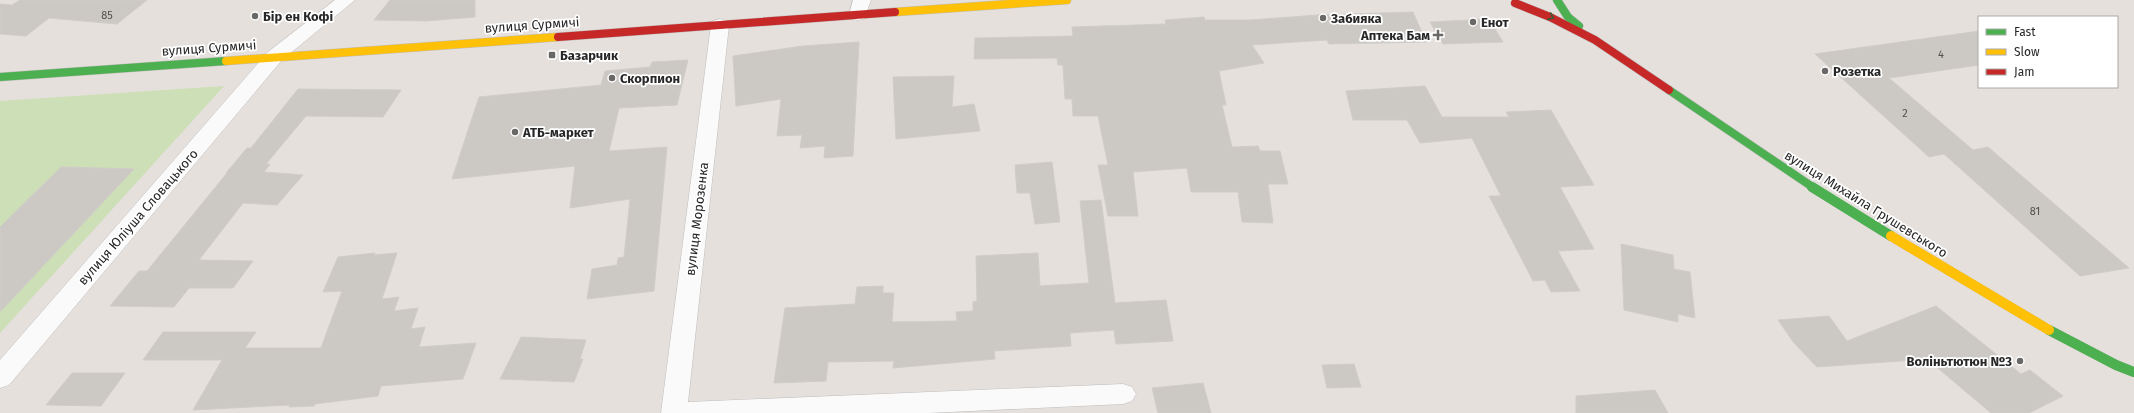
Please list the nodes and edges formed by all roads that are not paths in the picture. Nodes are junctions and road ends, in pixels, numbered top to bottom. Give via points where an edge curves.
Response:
1 (346, 0) edge
2 (1056, 0) edge
3 (1557, 0) edge
4 (1537, 1) dead end
5 (1504, 2) dead end
6 (1515, 3) junction
7 (860, 8) edge
8 (720, 25) junction
9 (1595, 40) junction
10 (275, 56) junction
11 (0, 77) edge
12 (2134, 372) edge
13 (0, 378) edge
14 (1123, 394) dead end
15 (674, 413) edge
16 (684, 413) edge

1 - 10 street, вулиця Юліуша Словацького
2 - 7 main road, вулиця Сурмичі
3 - 9 main road, вулиця Михайла Грушевського via 1568,17
4 - 6 main road
5 - 6 main road
6 -> 9 main road, вулиця Михайла Грушевського
7 - 8 main road, вулиця Сурмичі
8 - 10 main road, вулиця Сурмичі
8 - 15 street, вулиця Морозенка
9 - 12 main road, вулиця Михайла Грушевського via 1832,200 2021,315
10 - 11 main road, вулиця Сурмичі
10 - 13 street, вулиця Юліуша Словацького
14 - 16 street

